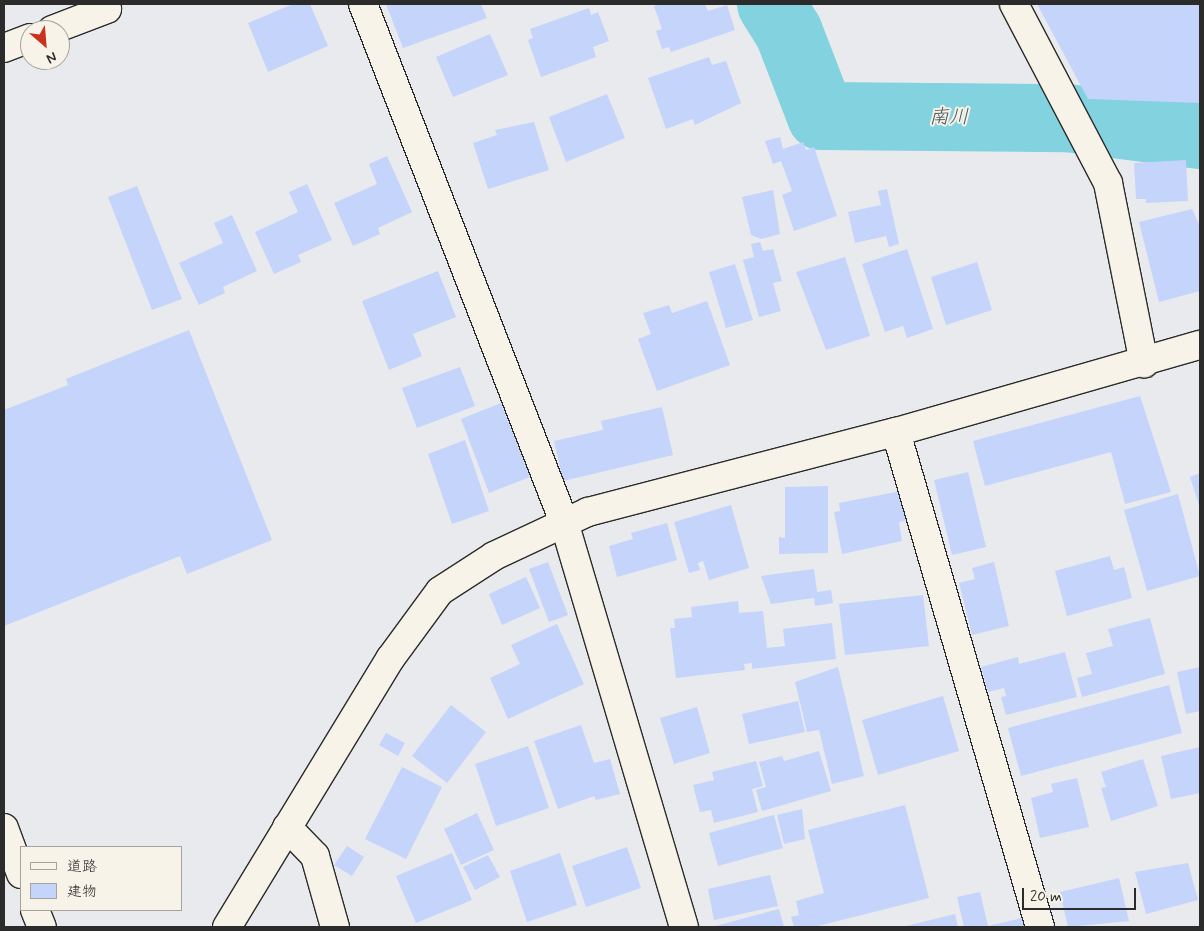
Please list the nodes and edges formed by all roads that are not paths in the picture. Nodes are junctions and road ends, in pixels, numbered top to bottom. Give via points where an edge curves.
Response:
1 (363, 4) edge
2 (1014, 4) edge
3 (107, 9) dead end
4 (70, 23) edge
5 (20, 42) edge
6 (4, 48) edge
7 (1200, 345) edge
8 (1144, 362) junction
9 (896, 432) junction
10 (564, 522) junction
11 (288, 826) junction
12 (4, 828) edge
13 (20, 871) edge
14 (35, 911) edge
15 (42, 927) edge
16 (227, 927) edge
17 (335, 927) edge
18 (684, 927) edge
19 (1040, 927) edge

1 - 10 street
2 - 8 street via 1108,183
3 - 4 street
5 - 6 street
7 - 8 street
8 - 9 street
9 - 10 street
9 - 19 street
10 - 11 street via 494,556 440,591 390,659
10 - 18 street
11 - 16 street
11 - 17 street via 315,856
12 - 13 street
14 - 15 street

